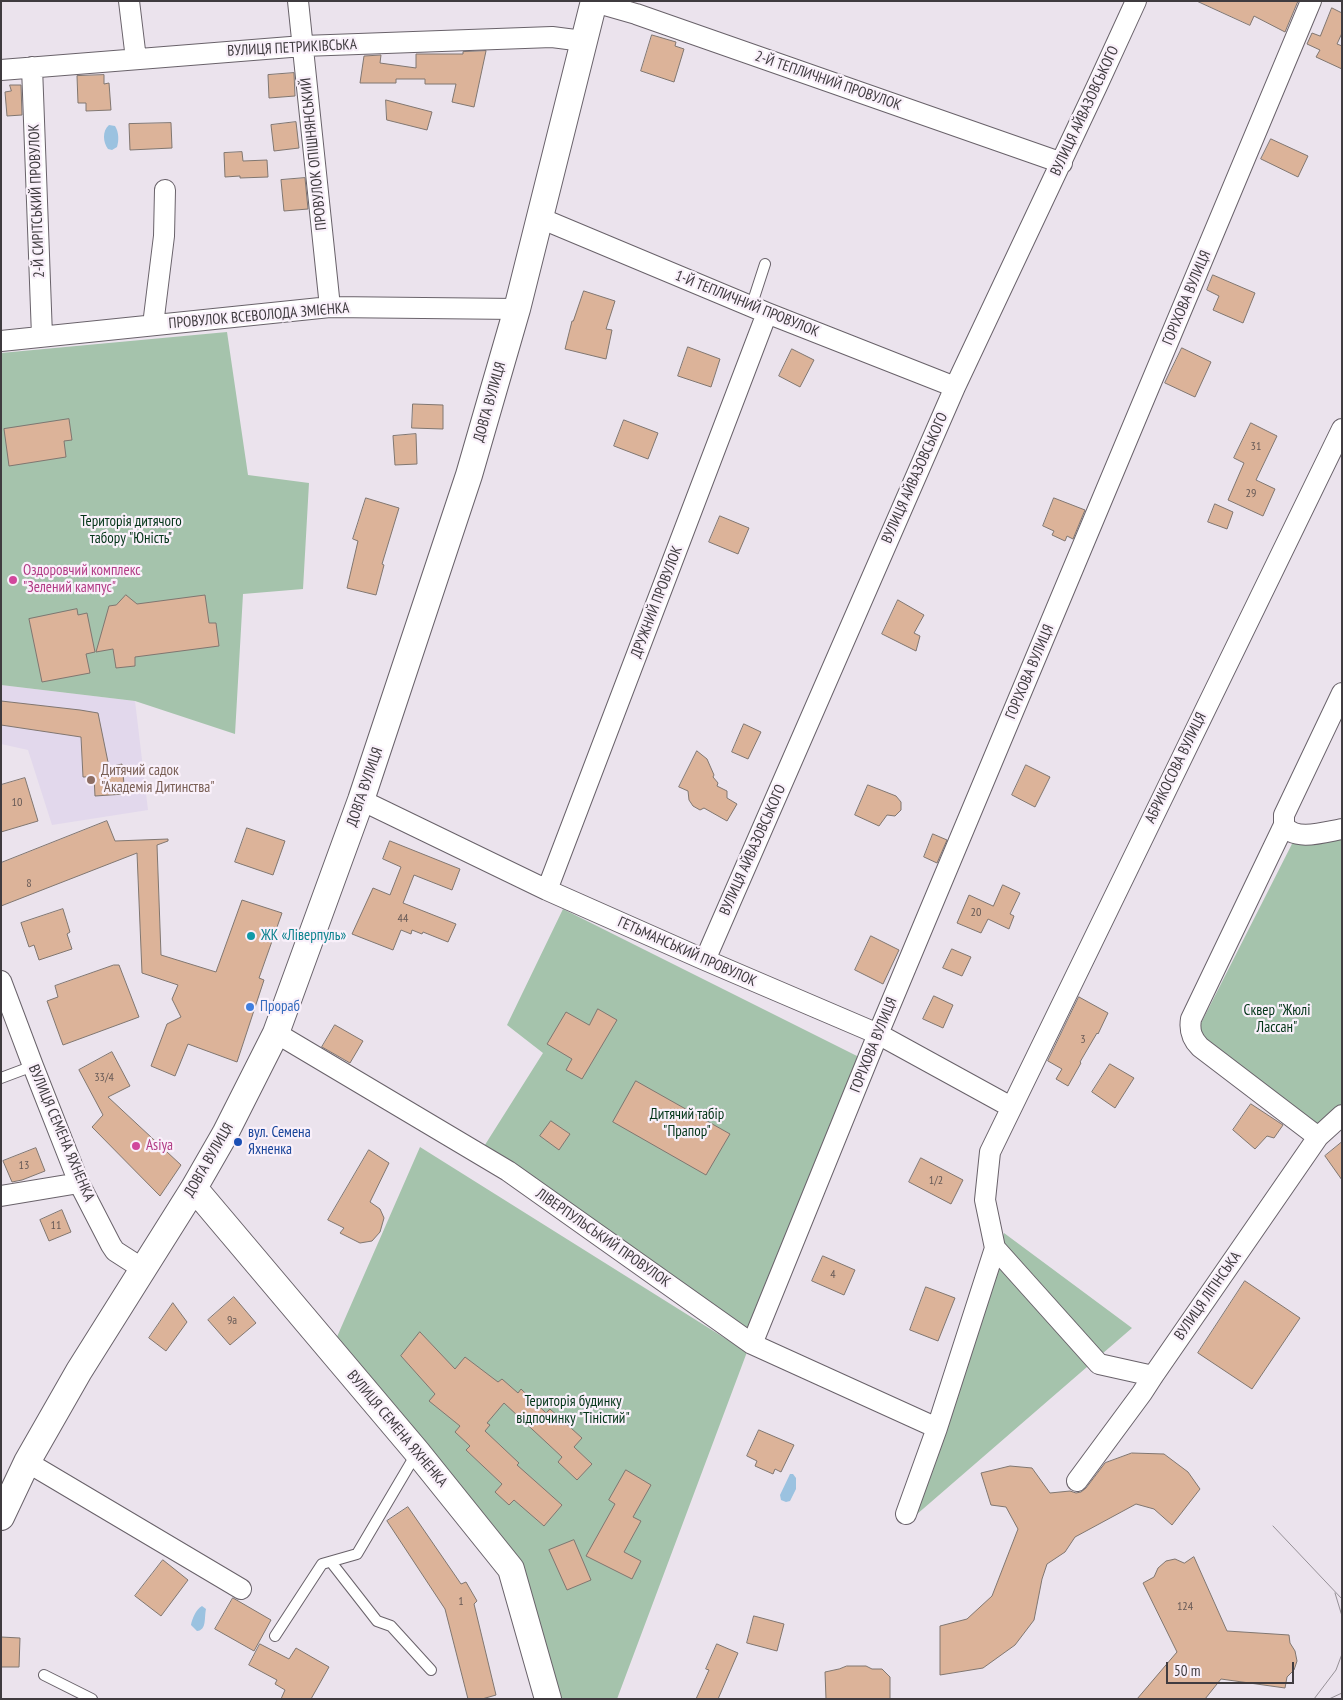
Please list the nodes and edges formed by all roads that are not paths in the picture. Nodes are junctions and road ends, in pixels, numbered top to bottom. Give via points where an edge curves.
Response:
1 (129, 1) edge
2 (298, 1) edge
3 (594, 1) edge
4 (1136, 1) edge
5 (1311, 1) edge
6 (583, 41) junction
7 (303, 46) junction
8 (136, 59) junction
9 (32, 67) junction
10 (1, 70) edge
11 (1062, 163) junction
12 (165, 190) dead end
13 (540, 218) junction
14 (764, 264) dead end
15 (330, 307) junction
16 (517, 309) junction
17 (759, 310) junction
18 (153, 325) junction
19 (42, 336) junction
20 (1, 341) edge
21 (955, 387) junction
22 (1342, 429) edge
23 (1342, 693) edge
24 (361, 800) junction
25 (1284, 825) junction
26 (1342, 829) edge
27 (547, 890) junction
28 (705, 960) junction
29 (1, 981) edge
30 (276, 1034) junction
31 (878, 1034) junction
32 (33, 1066) junction
33 (1, 1078) edge
34 (1011, 1108) junction
35 (1342, 1115) edge
36 (1318, 1137) junction
37 (79, 1183) junction
38 (194, 1188) junction
39 (1, 1196) edge
40 (995, 1248) junction
41 (143, 1269) junction
42 (752, 1344) junction
43 (1153, 1376) junction
44 (937, 1428) junction
45 (417, 1452) junction
46 (26, 1462) junction
47 (1077, 1481) dead end
48 (906, 1514) dead end
49 (1, 1517) edge
50 (331, 1562) junction
51 (241, 1589) dead end
52 (275, 1636) dead end
53 (431, 1670) dead end
54 (44, 1675) dead end
55 (92, 1699) edge
56 (548, 1699) edge

1 - 8 street
2 - 7 street, ПРОВУЛОК ОПІШНЯНСЬКИЙ
3 - 6 street, ДОВГА ВУЛИЦЯ
3 - 11 street, 2-Й ТЕПЛИЧНИЙ ПРОВУЛОК
4 - 11 street, ВУЛИЦЯ АЙВАЗОВСЬКОГО
5 - 31 street, ГОРІХОВА ВУЛИЦЯ
6 - 7 street, ВУЛИЦЯ ПЕТРИКІВСЬКА via 552,37
6 - 13 street, ДОВГА ВУЛИЦЯ
7 - 8 street, ВУЛИЦЯ ПЕТРИКІВСЬКА
7 - 15 street, ПРОВУЛОК ОПІШНЯНСЬКИЙ
8 - 9 street, ВУЛИЦЯ ПЕТРИКІВСЬКА
9 - 10 street, ВУЛИЦЯ ПЕТРИКІВСЬКА
9 - 19 street, 2-Й СИРІТСЬКИЙ ПРОВУЛОК
11 - 21 street, ВУЛИЦЯ АЙВАЗОВСЬКОГО
12 - 18 street via 164,236
13 - 16 street, ДОВГА ВУЛИЦЯ
13 - 17 street, 1-Й ТЕПЛИЧНИЙ ПРОВУЛОК
14 - 17 lane
15 - 16 street, ПРОВУЛОК ВСЕВОЛОДА ЗМІЄНКА
15 - 18 street, ПРОВУЛОК ВСЕВОЛОДА ЗМІЄНКА
16 - 24 street, ДОВГА ВУЛИЦЯ via 470,475
17 - 21 street, 1-Й ТЕПЛИЧНИЙ ПРОВУЛОК
17 - 27 street, ДРУЖНИЙ ПРОВУЛОК
18 - 19 street, ПРОВУЛОК ВСЕВОЛОДА ЗМІЄНКА
19 - 20 street, ПРОВУЛОК ВСЕВОЛОДА ЗМІЄНКА
21 - 28 street, ВУЛИЦЯ АЙВАЗОВСЬКОГО
22 - 34 street, АБРИКОСОВА ВУЛИЦЯ
23 - 25 street via 1284,815
24 - 27 street, ГЕТЬМАНСЬКИЙ ПРОВУЛОК
24 - 30 street, ДОВГА ВУЛИЦЯ
25 - 26 street via 1290,833 1300,835
25 - 36 street via 1190,1027 1200,1047
27 - 28 street, ГЕТЬМАНСЬКИЙ ПРОВУЛОК
28 - 31 street, ГЕТЬМАНСЬКИЙ ПРОВУЛОК
29 - 32 street, ВУЛИЦЯ СЕМЕНА ЯХНЕНКА
30 - 38 street, ДОВГА ВУЛИЦЯ
30 - 42 street, ЛІВЕРПУЛЬСЬКИЙ ПРОВУЛОК via 508,1171
31 - 34 street, ГЕТЬМАНСЬКИЙ ПРОВУЛОК
31 - 42 street, ГОРІХОВА ВУЛИЦЯ
32 - 33 lane
32 - 37 street, ВУЛИЦЯ СЕМЕНА ЯХНЕНКА
34 - 40 street, АБРИКОСОВА ВУЛИЦЯ via 990,1152 984,1200
35 - 36 street, ВУЛИЦЯ ЛІГІНСЬКА
36 - 43 street, ВУЛИЦЯ ЛІГІНСЬКА
37 - 39 street
37 - 41 street, ВУЛИЦЯ СЕМЕНА ЯХНЕНКА via 115,1251
38 - 41 street, ДОВГА ВУЛИЦЯ
38 - 45 street, ВУЛИЦЯ СЕМЕНА ЯХНЕНКА
40 - 43 street via 1099,1364
40 - 44 street
41 - 46 street, ДОВГА ВУЛИЦЯ
42 - 44 street, ЛІВЕРПУЛЬСЬКИЙ ПРОВУЛОК
43 - 47 street, ВУЛИЦЯ ЛІГІНСЬКА
44 - 48 street
45 - 50 lane via 358,1554
45 - 56 street, ВУЛИЦЯ СЕМЕНА ЯХНЕНКА via 511,1569
46 - 49 street, ДОВГА ВУЛИЦЯ
46 - 51 street
50 - 52 lane via 322,1564
50 - 53 lane via 377,1621 391,1626
54 - 55 lane

